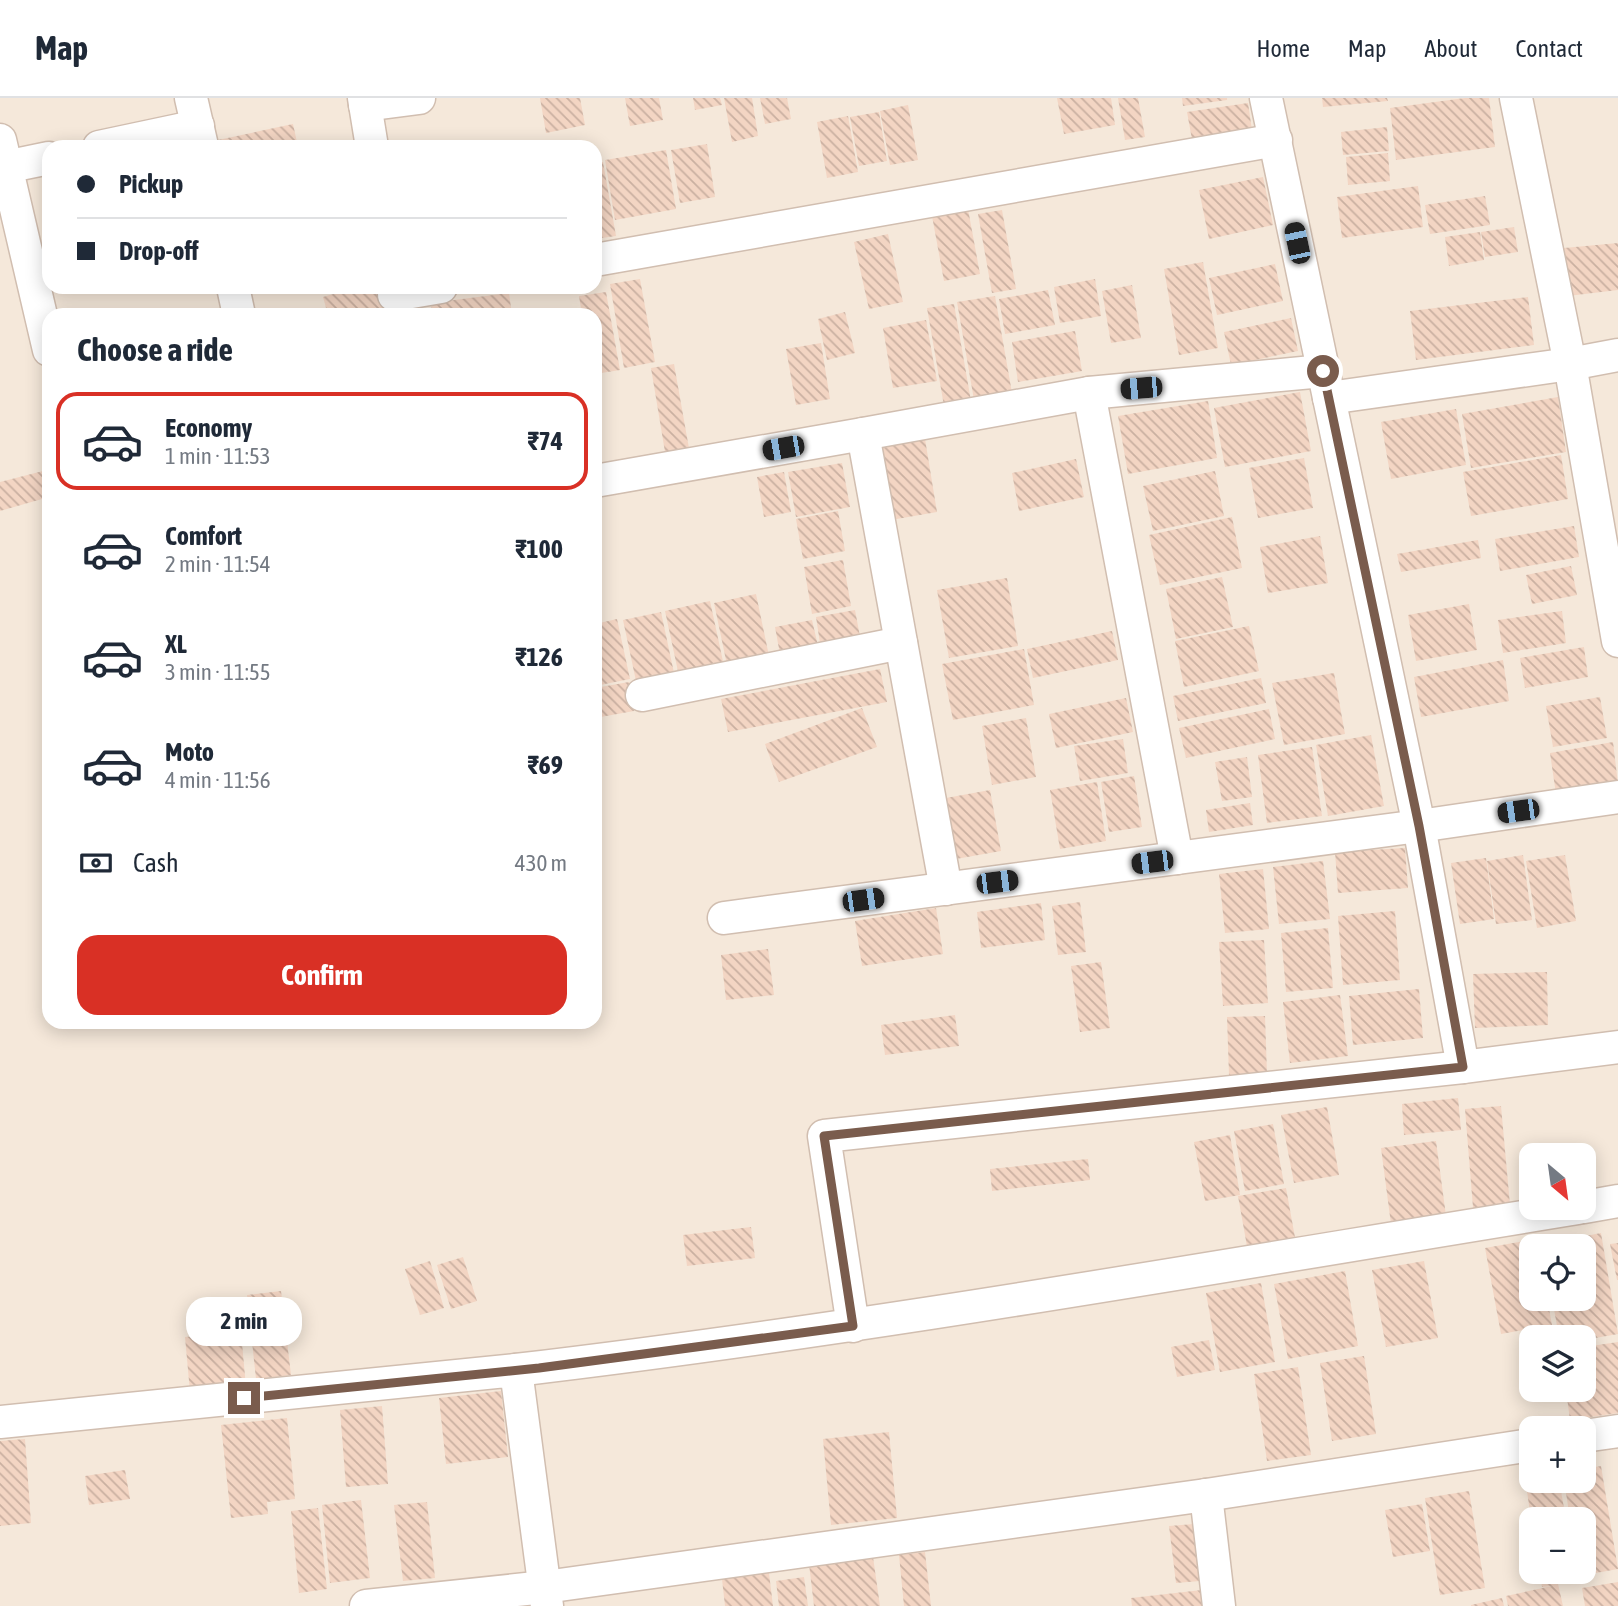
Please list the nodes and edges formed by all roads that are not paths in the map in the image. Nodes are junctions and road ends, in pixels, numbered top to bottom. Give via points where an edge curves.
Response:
1 (419, 98) edge
2 (1266, 98) edge
3 (1516, 98) edge
4 (365, 102) edge
5 (197, 124) edge
6 (129, 140) edge
7 (371, 140) edge
8 (1276, 140) junction
9 (2, 158) edge
10 (42, 158) edge
11 (602, 259) edge
12 (415, 294) edge
13 (396, 299) edge
14 (42, 321) edge
15 (1618, 355) edge
16 (1570, 364) junction
17 (1326, 384) junction
18 (1089, 393) junction
19 (863, 435) junction
20 (602, 480) edge
21 (1618, 641) edge
22 (901, 643) junction
23 (642, 695) dead end
24 (1618, 797) edge
25 (1419, 826) junction
26 (1177, 858) junction
27 (946, 889) junction
28 (724, 918) dead end
29 (1618, 1047) edge
30 (1463, 1067) junction
31 (1618, 1201) edge
32 (1596, 1205) edge
33 (1519, 1218) edge
34 (853, 1326) junction
35 (516, 1370) junction
36 (0, 1422) edge
37 (1618, 1431) edge
38 (1596, 1434) edge
39 (1519, 1447) edge
40 (1206, 1495) junction
41 (546, 1596) edge
42 (366, 1606) edge
43 (1219, 1606) edge

1 - 4 street
2 - 8 street
3 - 16 street
4 - 7 street
5 - 6 street
8 - 11 street
8 - 17 street
9 - 10 street
9 - 14 street
12 - 13 street
15 - 16 street
16 - 17 street
16 - 21 street
17 - 18 street
17 - 25 street
18 - 19 street
18 - 26 street
19 - 20 street
19 - 22 street
22 - 23 street
22 - 27 street
24 - 25 street
25 - 26 street
25 - 30 street
26 - 27 street
27 - 28 street
29 - 30 street
30 - 34 street via 824,1136
31 - 32 street
33 - 34 street
34 - 35 street
35 - 36 street
35 - 41 street
37 - 38 street
39 - 40 street
40 - 41 street
40 - 43 street
41 - 42 street

